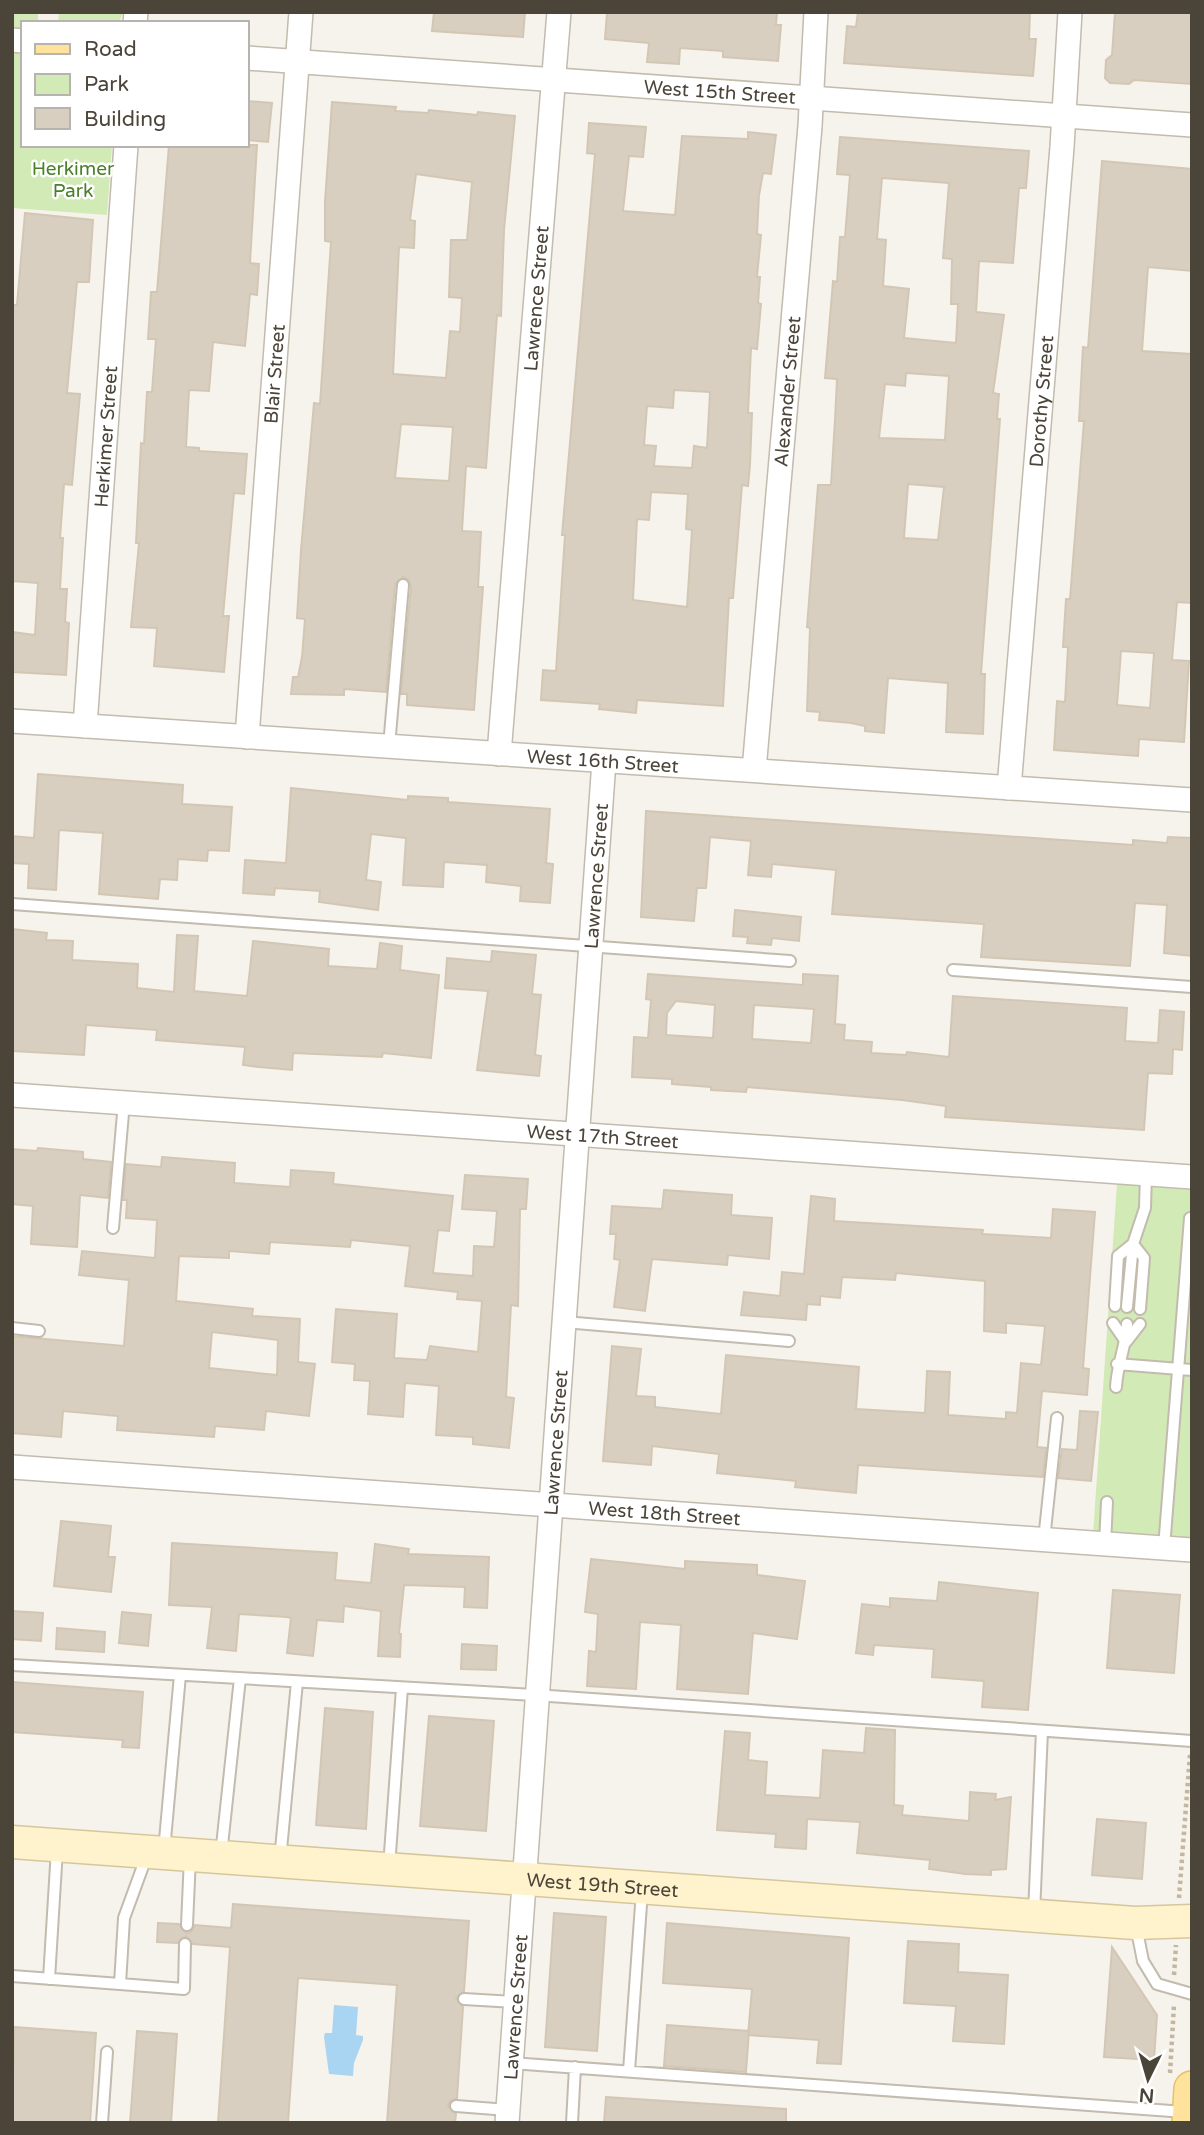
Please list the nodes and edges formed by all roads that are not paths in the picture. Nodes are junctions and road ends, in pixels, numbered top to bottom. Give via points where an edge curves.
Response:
1 (301, 12) edge
2 (559, 12) edge
3 (816, 12) edge
4 (1070, 12) edge
5 (248, 58) edge
6 (298, 62) junction
7 (554, 80) junction
8 (810, 100) junction
9 (1064, 117) junction
10 (1192, 125) edge
11 (126, 147) edge
12 (403, 585) dead end
13 (12, 721) edge
14 (85, 726) junction
15 (247, 737) junction
16 (389, 746) junction
17 (499, 754) junction
18 (604, 761) junction
19 (754, 771) junction
20 (1009, 788) junction
21 (1192, 800) edge
22 (12, 904) edge
23 (591, 945) junction
24 (790, 961) dead end
25 (953, 970) dead end
26 (1192, 987) edge
27 (12, 1095) edge
28 (124, 1102) junction
29 (578, 1133) junction
30 (1146, 1173) junction
31 (1192, 1177) edge
32 (1190, 1218) dead end
33 (113, 1228) dead end
34 (1133, 1244) junction
35 (1115, 1306) dead end
36 (1127, 1307) dead end
37 (1140, 1309) dead end
38 (564, 1322) junction
39 (1113, 1323) dead end
40 (1126, 1324) dead end
41 (1140, 1324) dead end
42 (12, 1328) edge
43 (39, 1331) dead end
44 (789, 1341) dead end
45 (1126, 1342) junction
46 (1117, 1364) junction
47 (1179, 1369) junction
48 (1192, 1370) edge
49 (1116, 1387) dead end
50 (1058, 1418) dead end
51 (12, 1468) edge
52 (1107, 1502) dead end
53 (551, 1506) junction
54 (1044, 1540) junction
55 (1105, 1544) junction
56 (1164, 1548) junction
57 (1192, 1550) edge
58 (12, 1665) edge
59 (180, 1675) junction
60 (240, 1678) junction
61 (297, 1682) junction
62 (402, 1688) junction
63 (536, 1695) junction
64 (1042, 1731) junction
65 (1191, 1741) edge
66 (12, 1842) edge
67 (57, 1845) junction
68 (167, 1854) junction
69 (221, 1858) junction
70 (280, 1862) junction
71 (388, 1870) junction
72 (524, 1879) junction
73 (642, 1888) junction
74 (1186, 1908) edge
75 (1034, 1916) junction
76 (1135, 1923) junction
77 (187, 1925) dead end
78 (184, 1944) dead end
79 (12, 1976) edge
80 (49, 1979) junction
81 (121, 1984) junction
82 (1192, 1994) edge
83 (464, 1999) dead end
84 (515, 2003) junction
85 (107, 2052) dead end
86 (511, 2063) junction
87 (575, 2067) junction
88 (629, 2071) junction
89 (456, 2106) dead end
90 (1186, 2110) edge
91 (507, 2116) edge
92 (102, 2123) edge
93 (572, 2123) edge

1 - 6 street, Blair Street
2 - 7 street, Lawrence Street
3 - 8 street, Alexander Street
4 - 9 street, Dorothy Street
5 - 6 street, West 15th Street
6 - 7 street, West 15th Street
6 - 15 street, Blair Street
7 - 8 street, West 15th Street
7 - 17 street, Lawrence Street
8 - 9 street, West 15th Street
8 - 19 street, Alexander Street
9 - 10 street, West 15th Street
9 - 20 street, Dorothy Street
11 - 14 street, Herkimer Street
12 - 16 lane
13 - 14 street, West 16th Street
14 - 15 street, West 16th Street
15 - 16 street, West 16th Street
16 - 17 street, West 16th Street
17 - 18 street, West 16th Street
18 - 19 street, West 16th Street
18 - 23 street, Lawrence Street
19 - 20 street, West 16th Street
20 - 21 street, West 16th Street
22 - 23 lane
23 - 24 lane
23 - 29 street, Lawrence Street
25 - 26 lane
27 - 28 street, West 17th Street
28 - 29 street, West 17th Street
28 - 33 lane
29 - 30 street, West 17th Street
29 - 38 street, Lawrence Street
30 - 31 street, West 17th Street
30 - 34 lane via 1145,1208
32 - 47 lane
34 - 35 lane via 1118,1256
34 - 36 lane
34 - 37 lane via 1143,1258
38 - 44 lane
38 - 53 street, Lawrence Street
39 - 45 lane
40 - 45 lane
41 - 45 lane
42 - 43 lane
45 - 46 lane
46 - 47 lane
46 - 49 lane
47 - 48 lane
47 - 56 lane
50 - 54 lane
51 - 53 street, West 18th Street
52 - 55 lane
53 - 54 street, West 18th Street
53 - 63 street, Lawrence Street
54 - 55 street, West 18th Street
55 - 56 street, West 18th Street
56 - 57 street, West 18th Street
58 - 59 lane
59 - 60 lane
59 - 68 lane
60 - 61 lane
60 - 69 lane
61 - 62 lane
61 - 70 lane
62 - 63 lane
62 - 71 lane
63 - 64 lane
63 - 72 street, Lawrence Street
64 - 65 lane
64 - 75 lane
66 - 67 street, West 19th Street
67 - 68 street, West 19th Street
67 - 80 lane
68 - 69 street, West 19th Street
68 - 77 lane
68 - 81 lane via 124,1918
69 - 70 street, West 19th Street
70 - 71 street, West 19th Street
71 - 72 street, West 19th Street
72 - 73 street, West 19th Street
72 - 84 street, Lawrence Street
73 - 75 street, West 19th Street
73 - 88 lane
74 - 76 street, West 19th Street
75 - 76 street, West 19th Street
76 - 82 lane via 1143,1961 1157,1984
78 - 81 lane via 184,1989
79 - 80 lane
80 - 81 lane
83 - 84 lane
84 - 86 street, Lawrence Street
85 - 92 lane
86 - 87 lane
86 - 91 street, Lawrence Street
87 - 88 lane
87 - 93 lane
88 - 90 lane
89 - 91 lane

